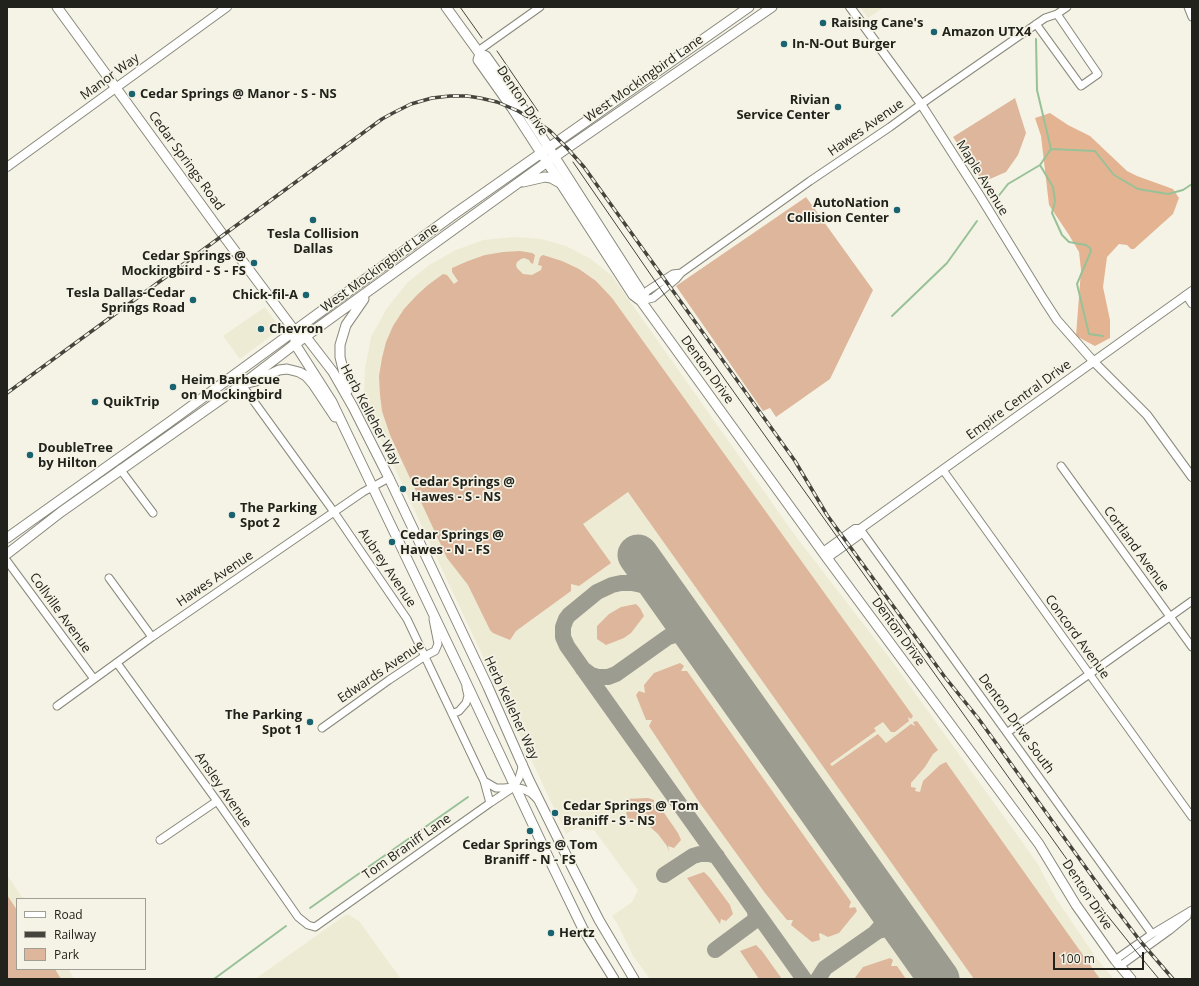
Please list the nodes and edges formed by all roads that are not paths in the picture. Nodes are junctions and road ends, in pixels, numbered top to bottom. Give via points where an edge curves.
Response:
1 (57, 7) edge
2 (227, 7) edge
3 (446, 7) edge
4 (540, 7) edge
5 (749, 7) edge
6 (772, 7) edge
7 (850, 7) edge
8 (1067, 7) edge
9 (1188, 7) edge
10 (1057, 14) junction
11 (1192, 17) edge
12 (731, 20) junction
13 (1036, 24) junction
14 (738, 30) junction
15 (479, 53) junction
16 (636, 86) junction
17 (116, 88) junction
18 (643, 96) junction
19 (921, 104) junction
20 (544, 150) junction
21 (551, 159) junction
22 (7, 167) edge
23 (561, 183) junction
24 (514, 186) junction
25 (453, 215) junction
26 (459, 226) junction
27 (368, 292) junction
28 (1189, 293) edge
29 (641, 301) junction
30 (1192, 304) edge
31 (294, 330) junction
32 (306, 337) junction
33 (295, 344) junction
34 (1094, 362) junction
35 (243, 384) junction
36 (353, 407) junction
37 (170, 421) junction
38 (344, 424) junction
39 (176, 430) junction
40 (114, 462) junction
41 (1061, 466) dead end
42 (120, 469) junction
43 (943, 470) junction
44 (1192, 476) edge
45 (389, 478) junction
46 (374, 486) junction
47 (334, 512) junction
48 (153, 513) dead end
49 (35, 517) junction
50 (42, 527) junction
51 (860, 529) junction
52 (7, 538) edge
53 (7, 554) edge
54 (825, 555) junction
55 (7, 560) edge
56 (109, 578) dead end
57 (1192, 601) edge
58 (429, 604) junction
59 (1170, 616) junction
60 (152, 637) junction
61 (1192, 647) edge
62 (425, 656) junction
63 (117, 662) junction
64 (1089, 674) junction
65 (463, 676) junction
66 (94, 679) junction
67 (57, 706) dead end
68 (452, 714) junction
69 (322, 728) dead end
70 (1008, 732) junction
71 (523, 764) junction
72 (484, 781) junction
73 (514, 787) junction
74 (217, 801) junction
75 (490, 803) junction
76 (541, 804) junction
77 (1192, 817) edge
78 (160, 840) dead end
79 (1192, 910) edge
80 (314, 927) joint
81 (1152, 934) junction
82 (1118, 963) junction
83 (614, 979) edge
84 (634, 979) edge
85 (1131, 979) edge

1 - 17 main road, Cedar Springs Road
2 - 17 street, Manor Way
3 - 15 main road, Denton Drive
4 - 15 street
5 - 12 main road, West Mockingbird Lane
6 - 14 main road, West Mockingbird Lane
7 - 19 street, Maple Avenue
8 - 10 street, Hawes Avenue
9 - 11 street
10 - 13 street, Hawes Avenue
10 - 13 street via 1098,74 1081,86
12 - 14 main road
12 - 16 main road, West Mockingbird Lane
13 - 19 street, Hawes Avenue
14 - 18 main road, West Mockingbird Lane
15 - 20 main road, Denton Drive via 486,56 529,117
16 - 18 main road
16 - 20 main road, West Mockingbird Lane
17 - 22 street, Manor Way
17 - 31 main road, Cedar Springs Road
18 - 21 main road, West Mockingbird Lane
19 - 29 street, Hawes Avenue via 681,273 653,298
19 - 34 street, Maple Avenue via 1044,300 1065,330
20 - 21 main road, Denton Drive
20 - 25 main road, West Mockingbird Lane
21 - 23 main road, Denton Drive
21 - 24 main road, West Mockingbird Lane
21 - 29 main road, Denton Drive via 640,290
23 - 24 main road via 545,177
23 - 29 main road, Denton Drive via 633,295
24 - 26 main road, West Mockingbird Lane
25 - 26 main road
25 - 31 main road, West Mockingbird Lane
26 - 27 main road, West Mockingbird Lane
27 - 32 main road, West Mockingbird Lane
27 - 36 main road via 346,325 340,345 340,357
28 - 30 street
28 - 34 street, Empire Central Drive
29 - 54 main road, Denton Drive
31 - 32 main road, Herb Kelleher Way
31 - 33 main road
31 - 37 main road, West Mockingbird Lane
32 - 33 main road, West Mockingbird Lane
32 - 36 main road, Herb Kelleher Way via 333,372
33 - 35 main road, West Mockingbird Lane
33 - 38 main road, Herb Kelleher Way via 323,385
34 - 43 street, Empire Central Drive
34 - 44 street, Maple Avenue via 1147,415
35 - 38 main road via 279,370 299,372 313,384 337,420
35 - 39 main road, West Mockingbird Lane
35 - 47 street, Aubrey Avenue
36 - 45 main road, Herb Kelleher Way
37 - 39 main road
37 - 40 main road, West Mockingbird Lane
38 - 46 main road, Herb Kelleher Way
39 - 42 main road, West Mockingbird Lane
40 - 42 main road
40 - 49 main road, West Mockingbird Lane
41 - 59 street, Cortland Avenue
42 - 48 street
42 - 50 main road, West Mockingbird Lane
43 - 51 street, Empire Central Drive
43 - 64 street, Concord Avenue
45 - 46 street, Hawes Avenue
45 - 71 main road, Herb Kelleher Way
46 - 47 street, Hawes Avenue
46 - 58 main road, Herb Kelleher Way
47 - 60 street, Hawes Avenue
47 - 62 street, Aubrey Avenue via 407,619
49 - 50 main road
49 - 52 main road, West Mockingbird Lane
50 - 53 main road, West Mockingbird Lane
51 - 54 street, Empire Central Drive via 855,529
51 - 70 street, Denton Drive South
54 - 82 main road, Denton Drive via 1039,844 1076,905
55 - 66 street, Collville Avenue
56 - 60 street
57 - 59 street
58 - 62 street, Edwards Avenue via 438,644 434,651
58 - 65 main road, Herb Kelleher Way
59 - 61 street, Cortland Avenue
59 - 64 street
60 - 63 street, Hawes Avenue
62 - 68 street, Aubrey Avenue
62 - 69 street, Edwards Avenue
63 - 66 street, Hawes Avenue
63 - 74 street, Ansley Avenue
64 - 70 street
64 - 77 street, Concord Avenue
65 - 68 street via 468,696 466,704
65 - 73 main road, Herb Kelleher Way
66 - 67 street, Hawes Avenue
68 - 72 street, Aubrey Avenue
70 - 81 street, Denton Drive South
71 - 73 street
71 - 76 main road, Herb Kelleher Way
72 - 73 street via 496,788
72 - 75 street, Aubrey Avenue
73 - 75 street, Tom Braniff Lane
73 - 76 street via 531,793
73 - 83 main road, Herb Kelleher Way via 572,907
74 - 78 street
74 - 80 street, Ansley Avenue via 298,917
75 - 80 street, Tom Braniff Lane
76 - 84 main road, Herb Kelleher Way via 587,898
79 - 81 street
79 - 82 street via 1170,930
81 - 82 street
82 - 85 main road, Denton Drive

